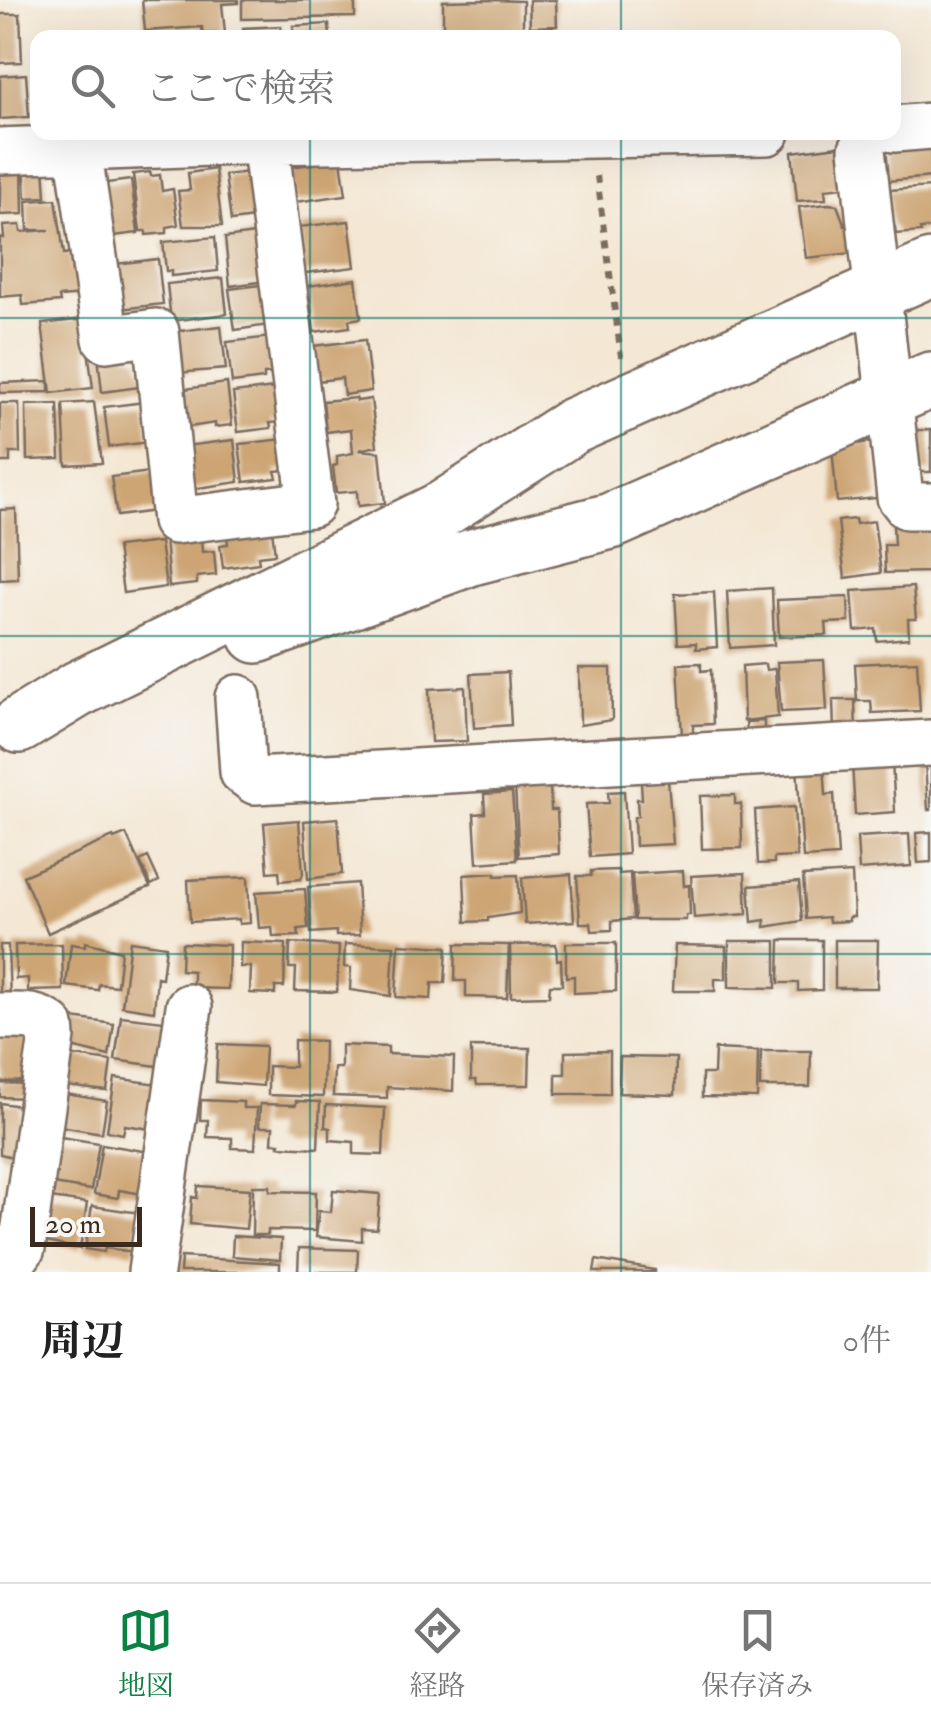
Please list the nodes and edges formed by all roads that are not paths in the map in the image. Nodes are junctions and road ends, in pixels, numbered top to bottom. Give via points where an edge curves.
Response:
1 (931, 126) edge
2 (901, 133) edge
3 (330, 140) edge
4 (878, 140) edge
5 (265, 141) junction
6 (78, 148) junction
7 (0, 151) edge
8 (931, 268) edge
9 (879, 292) junction
10 (911, 388) edge
11 (931, 506) edge
12 (238, 698) dead end
13 (10, 729) edge
14 (931, 743) edge
15 (189, 1007) dead end
16 (0, 1016) edge
17 (0, 1266) edge
18 (150, 1272) edge

1 - 2 street
3 - 5 street
4 - 9 street
5 - 6 street
5 - 6 street via 311,504 175,521 156,332 106,340
6 - 7 street
8 - 9 street
9 - 10 street
9 - 13 street via 572,426 453,504
10 - 11 street via 900,498 907,506
10 - 13 street via 611,520 472,557 250,637 89,705
12 - 14 street via 243,772 255,782
15 - 18 street
16 - 17 street via 34,1016 52,1026 52,1036 22,1248

